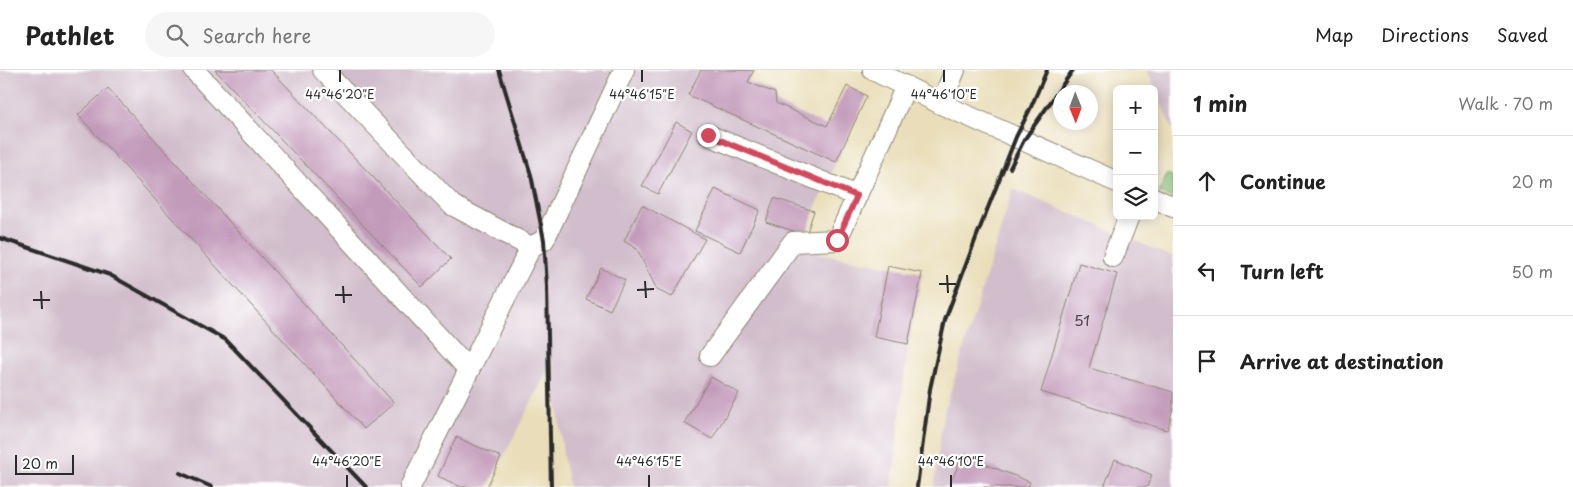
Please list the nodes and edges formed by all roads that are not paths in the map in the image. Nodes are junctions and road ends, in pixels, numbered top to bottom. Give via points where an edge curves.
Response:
1 (194, 70) edge
2 (323, 70) edge
3 (624, 70) edge
4 (874, 70) edge
5 (955, 70) edge
6 (906, 86) junction
7 (941, 104) junction
8 (708, 135) dead end
9 (1113, 180) edge
10 (857, 196) junction
11 (1158, 200) edge
12 (1173, 206) edge
13 (1127, 220) edge
14 (531, 247) junction
15 (1113, 257) dead end
16 (710, 356) dead end
17 (469, 370) junction
18 (410, 487) edge

1 - 17 street
2 - 14 street via 452,205
3 - 14 street via 544,240
4 - 6 street
5 - 7 street
6 - 7 street
6 - 10 street
7 - 9 street
8 - 10 street
10 - 16 street via 837,240 793,242
11 - 12 street
13 - 15 street
14 - 17 street
17 - 18 street

